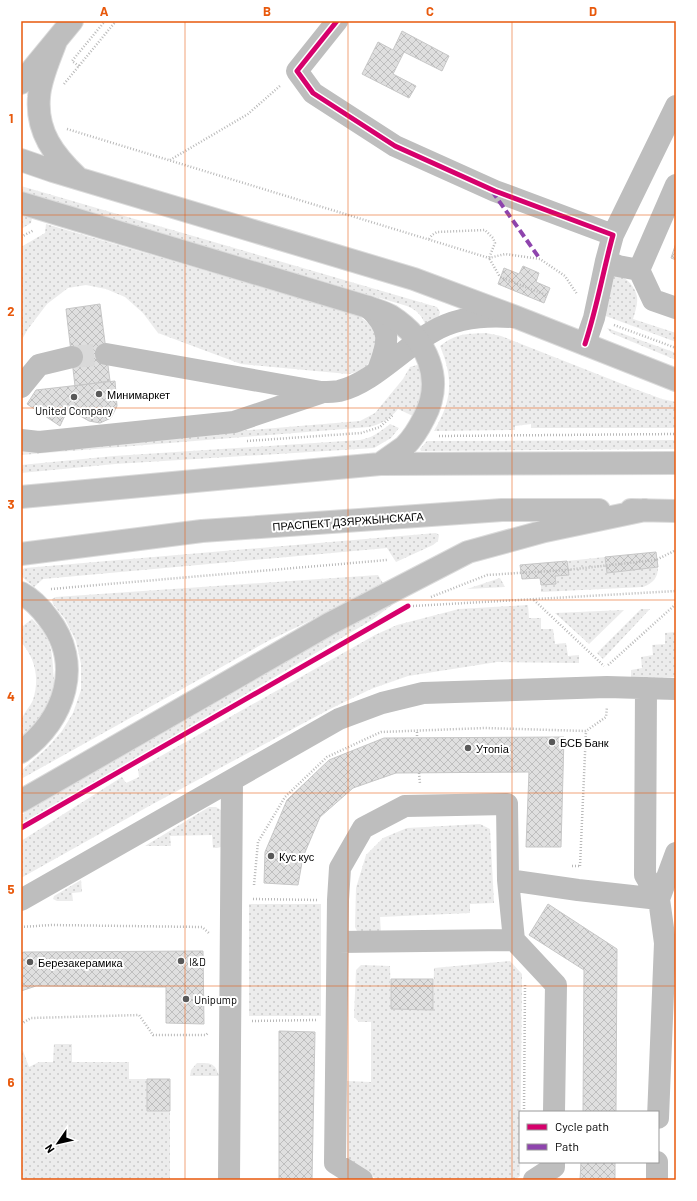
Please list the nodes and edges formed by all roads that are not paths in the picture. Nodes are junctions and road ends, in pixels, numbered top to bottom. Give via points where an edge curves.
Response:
1 (72, 21) edge
2 (337, 21) edge
3 (56, 41) junction
4 (21, 83) edge
5 (676, 106) edge
6 (21, 160) edge
7 (79, 179) junction
8 (676, 185) edge
9 (21, 204) edge
10 (613, 235) junction
11 (606, 261) junction
12 (640, 270) junction
13 (368, 307) junction
14 (676, 308) edge
15 (516, 317) junction
16 (419, 341) junction
17 (584, 344) junction
18 (106, 354) tunnel mouth
19 (72, 357) tunnel mouth
20 (378, 370) junction
21 (676, 380) edge
22 (21, 387) edge
23 (321, 392) junction
24 (21, 440) edge
25 (676, 463) edge
26 (380, 464) junction
27 (21, 497) edge
28 (645, 510) junction
29 (676, 511) edge
30 (21, 554) edge
31 (21, 593) edge
32 (646, 688) junction
33 (676, 689) edge
34 (21, 752) edge
35 (232, 780) junction
36 (21, 801) edge
37 (676, 853) edge
38 (508, 880) junction
39 (659, 899) junction
40 (21, 900) edge
41 (514, 940) junction
42 (338, 942) junction
43 (554, 1111) edge
44 (658, 1111) edge
45 (554, 1163) edge
46 (657, 1163) edge
47 (229, 1180) edge
48 (362, 1180) edge
49 (534, 1180) edge
50 (657, 1180) edge

1 - 3 main road
2 - 10 main road via 297,71 313,93 395,146 495,190
3 - 4 main road
3 - 7 main road via 39,96 40,123 58,158
5 - 10 main road
6 - 7 main road
7 - 15 main road via 414,279
8 - 12 main road
9 - 13 main road
10 - 11 main road
11 - 12 main road
11 - 17 main road via 594,318
12 - 14 main road via 653,300
13 - 16 main road via 390,315
13 - 20 main road via 378,316 387,339 386,352
15 - 16 main road via 466,318 445,325
15 - 17 main road
16 - 20 main road
16 - 26 main road via 431,368 433,389 430,408 419,429 405,445
17 - 21 main road
18 - 23 main road
19 - 22 main road via 39,365
20 - 23 main road via 355,385 339,391
23 - 24 main road via 234,422 39,442
25 - 26 main road
26 - 27 main road
28 - 29 main road, ПРАСПЕКТ ДЗЯРЖЫНСКАГА
28 - 30 main road, ПРАСПЕКТ ДЗЯРЖЫНСКАГА via 494,510 202,531
28 - 36 main road via 545,530 468,552 329,624
31 - 34 main road via 30,598 56,628 64,648 67,671 64,693 56,713
32 - 33 main road
32 - 35 main road via 423,692 382,703 339,719
32 - 39 main road via 645,875
35 - 40 main road
35 - 47 main road
37 - 39 main road
38 - 39 main road
38 - 41 main road
38 - 42 main road via 507,804 405,806 363,828 340,868
39 - 44 main road via 665,943
41 - 42 main road
41 - 43 main road via 556,985
42 - 48 main road via 335,1163
45 - 49 main road via 554,1167
46 - 50 main road

